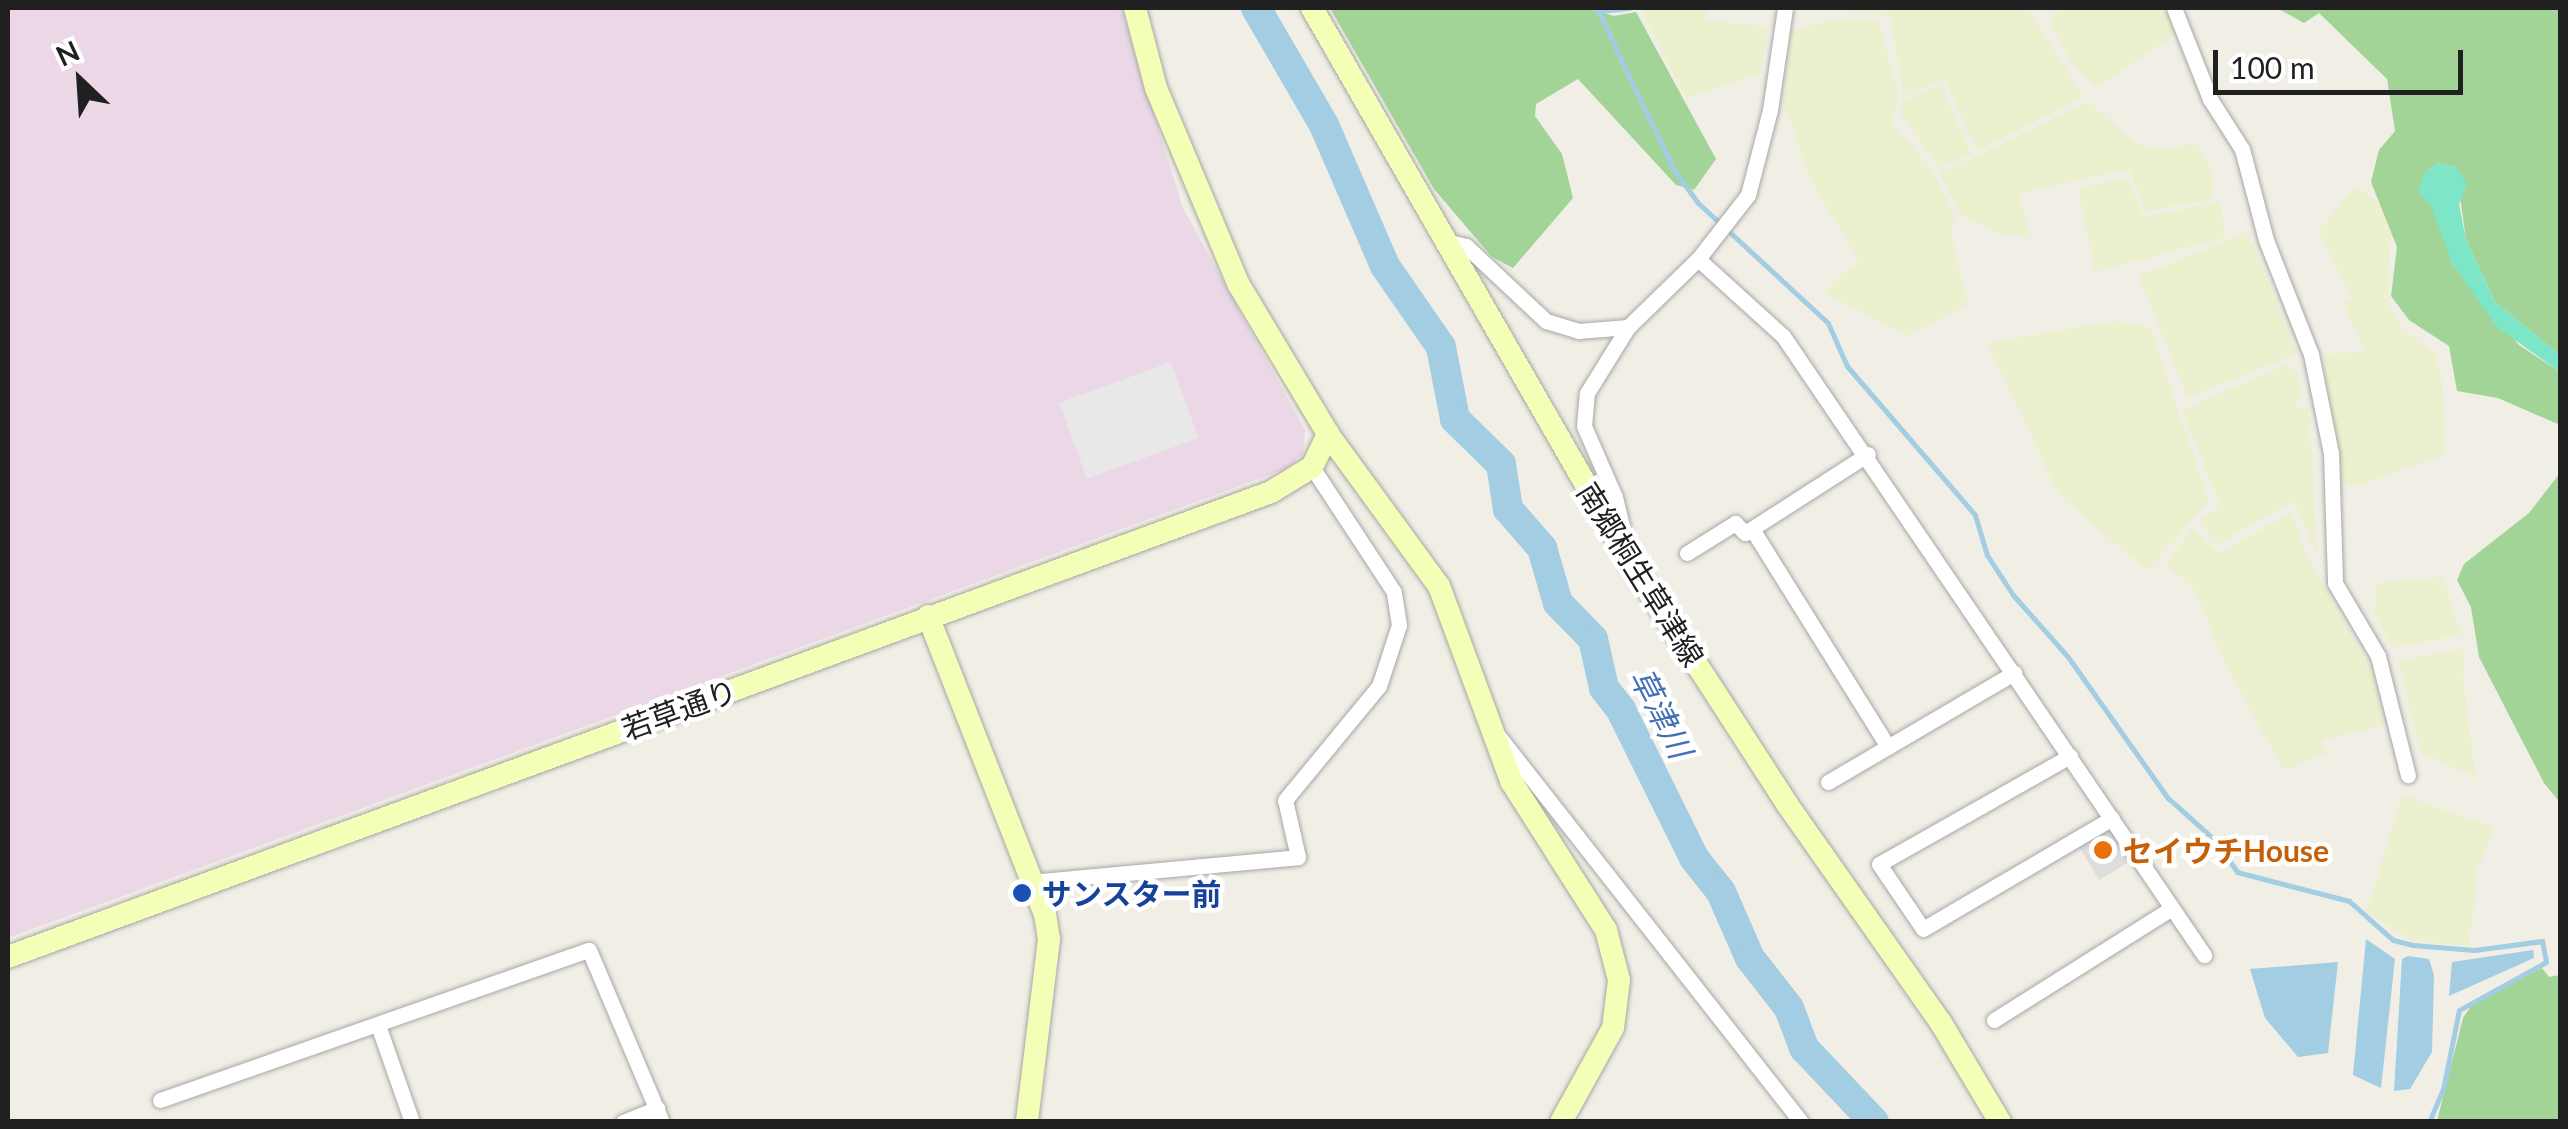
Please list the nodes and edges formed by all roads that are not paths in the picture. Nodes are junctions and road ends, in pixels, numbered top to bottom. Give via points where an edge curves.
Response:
1 (1135, 8) edge
2 (1312, 8) edge
3 (1785, 8) edge
4 (2174, 8) edge
5 (1445, 242) junction
6 (1698, 260) junction
7 (1628, 328) junction
8 (1328, 434) junction
9 (1868, 454) junction
10 (1312, 466) junction
11 (1752, 528) junction
12 (1687, 552) dead end
13 (1628, 558) junction
14 (928, 616) junction
15 (2014, 673) junction
16 (1488, 723) junction
17 (1888, 747) junction
18 (2070, 756) junction
19 (2408, 775) dead end
20 (1828, 782) dead end
21 (2112, 818) junction
22 (1030, 882) junction
23 (2172, 908) junction
24 (2204, 956) dead end
25 (8, 957) edge
26 (1994, 1020) dead end
27 (378, 1025) junction
28 (160, 1100) dead end
29 (660, 1115) edge
30 (412, 1122) edge
31 (624, 1122) edge
32 (1027, 1122) edge
33 (1561, 1122) edge
34 (1801, 1122) edge
35 (2000, 1122) edge

1 - 8 street via 1156,88 1210,226
2 - 5 street, 南郷桐生草津線
3 - 6 street via 1770,110 1748,195
4 - 19 street via 2210,99 2242,149 2266,240 2311,354 2331,453 2334,583 2378,656
5 - 7 street via 1466,246 1546,321 1578,331
5 - 13 street, 南郷桐生草津線
6 - 7 street
6 - 9 street via 1783,336
7 - 13 street via 1582,412 1615,496
8 - 10 street
8 - 16 street via 1440,586
9 - 11 street
9 - 15 street
10 - 14 street, 若草通り via 1270,492
10 - 22 street via 1394,592 1399,625 1378,686 1285,800 1298,857
11 - 12 street via 1744,533 1735,523
11 - 17 street
13 - 35 street, 南郷桐生草津線
14 - 22 street
14 - 25 street, 若草通り
15 - 17 street
15 - 18 street
16 - 33 street via 1511,781 1606,930 1615,956 1613,1028
16 - 34 street
17 - 20 street
18 - 21 street
18 - 21 street via 1879,864 1924,929
21 - 23 street
22 - 32 street via 1049,938
23 - 24 street
23 - 26 street
27 - 28 street
27 - 29 street via 590,950
27 - 30 street
29 - 31 street

